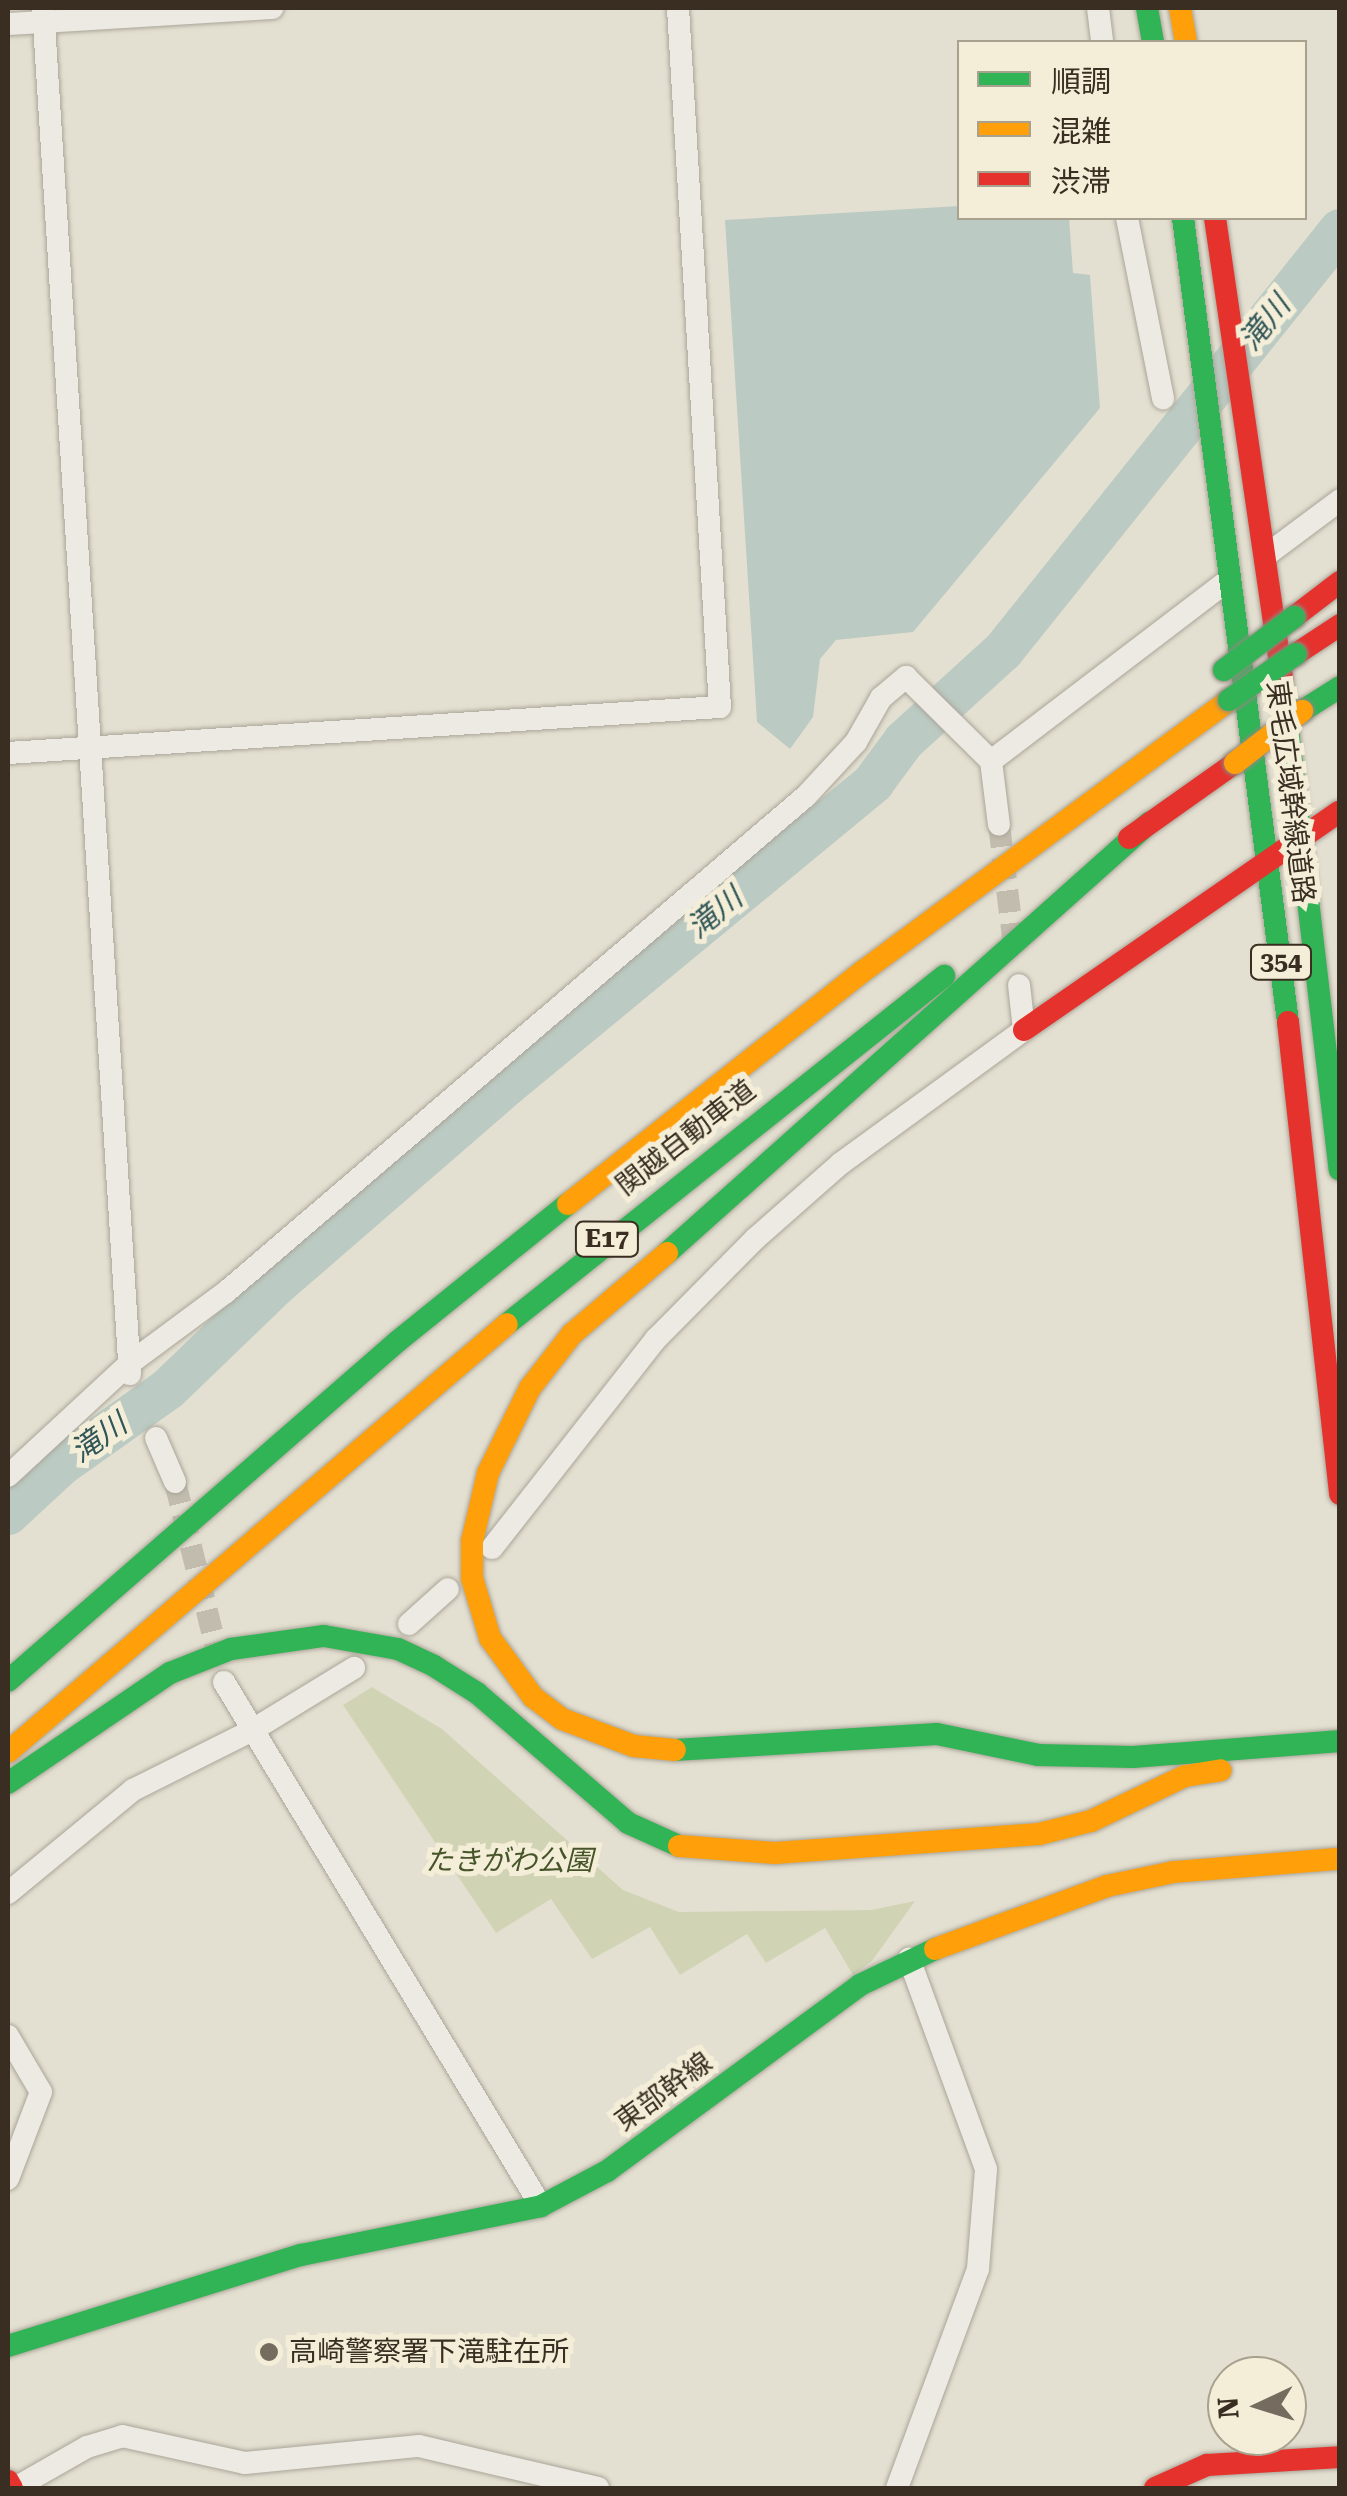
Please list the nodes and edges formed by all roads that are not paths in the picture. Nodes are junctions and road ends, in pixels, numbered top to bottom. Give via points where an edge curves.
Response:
1 (273, 8) edge
2 (678, 8) edge
3 (1098, 8) edge
4 (1147, 8) edge
5 (1180, 8) edge
6 (43, 15) edge
7 (8, 24) edge
8 (1102, 40) edge
9 (1153, 40) edge
10 (1186, 40) edge
11 (1127, 220) edge
12 (1182, 220) edge
13 (1214, 220) edge
14 (1163, 398) dead end
15 (1340, 500) edge
16 (1266, 556) junction
17 (1230, 578) junction
18 (1340, 582) edge
19 (1340, 624) edge
20 (1340, 687) edge
21 (92, 748) junction
22 (8, 753) edge
23 (991, 761) junction
24 (1129, 771) junction
25 (1340, 811) edge
26 (1150, 822) junction
27 (999, 826) tunnel mouth
28 (1302, 836) junction
29 (1270, 860) junction
30 (1019, 984) dead end
31 (1024, 1030) junction
32 (1340, 1170) edge
33 (130, 1372) junction
34 (156, 1438) dead end
35 (8, 1476) edge
36 (175, 1482) tunnel mouth
37 (1340, 1494) edge
38 (492, 1548) dead end
39 (448, 1589) dead end
40 (409, 1624) dead end
41 (354, 1668) dead end
42 (8, 1682) edge
43 (224, 1682) tunnel mouth
44 (251, 1730) junction
45 (1340, 1741) edge
46 (8, 1752) edge
47 (1340, 1763) edge
48 (8, 1783) edge
49 (1337, 1859) dead end
50 (8, 1894) edge
51 (908, 1959) junction
52 (8, 2036) edge
53 (8, 2180) edge
54 (541, 2206) junction
55 (8, 2346) edge
56 (1340, 2457) edge
57 (8, 2482) edge
58 (14, 2488) edge
59 (598, 2488) edge
60 (897, 2488) edge
61 (1155, 2488) edge

1 - 6 street
2 - 21 street via 720,707
3 - 8 street
4 - 9 main road
5 - 10 main road
6 - 7 street
6 - 21 street
11 - 14 street
12 - 17 main road, 東毛広域幹線道路 / 354 via 1205,348
13 - 16 main road, 東毛広域幹線道路 / 354
15 - 16 street
16 - 28 main road, 東毛広域幹線道路 / 354
17 - 23 street
17 - 29 main road, 東毛広域幹線道路 / 354
18 - 24 main road, bridge via 1224,670
19 - 24 main road, 関越自動車道 / E17, bridge
20 - 26 main road, 関越自動車道 / E17, bridge
21 - 22 street
21 - 33 street
23 - 27 street
23 - 33 street via 906,677 881,698 856,742 806,796
24 - 42 main road, 関越自動車道 / E17 via 862,972 427,1317
25 - 28 main road
26 - 45 main road via 800,1140 572,1334 530,1388 488,1473 472,1541 472,1578 490,1638 533,1697 562,1718 634,1746 702,1752 938,1734 1038,1755 1133,1757
26 - 46 main road, 関越自動車道 / E17 via 614,1233 170,1605
28 - 29 main road
28 - 32 main road, 東毛広域幹線道路 / 354
29 - 31 main road
29 - 37 main road, 東毛広域幹線道路 / 354
30 - 31 street
31 - 38 street via 840,1164 755,1239 656,1339
33 - 35 street
34 - 36 street
39 - 40 street
41 - 44 street
43 - 44 street
44 - 50 street via 133,1790
44 - 54 street
47 - 48 main road via 1185,1776 1091,1821 1039,1834 713,1853 654,1840 628,1823 477,1692 434,1666 398,1649 324,1636 231,1650 170,1673
49 - 51 main road, 東部幹線 via 1174,1872 1106,1886
51 - 54 main road, 東部幹線 via 850,1992 607,2170
51 - 60 street via 986,2169 978,2270
52 - 53 street via 41,2092
54 - 55 main road, 東部幹線 via 300,2256
56 - 61 main road via 1207,2464
57 - 58 main road
58 - 59 street via 87,2447 122,2436 245,2463 418,2446

